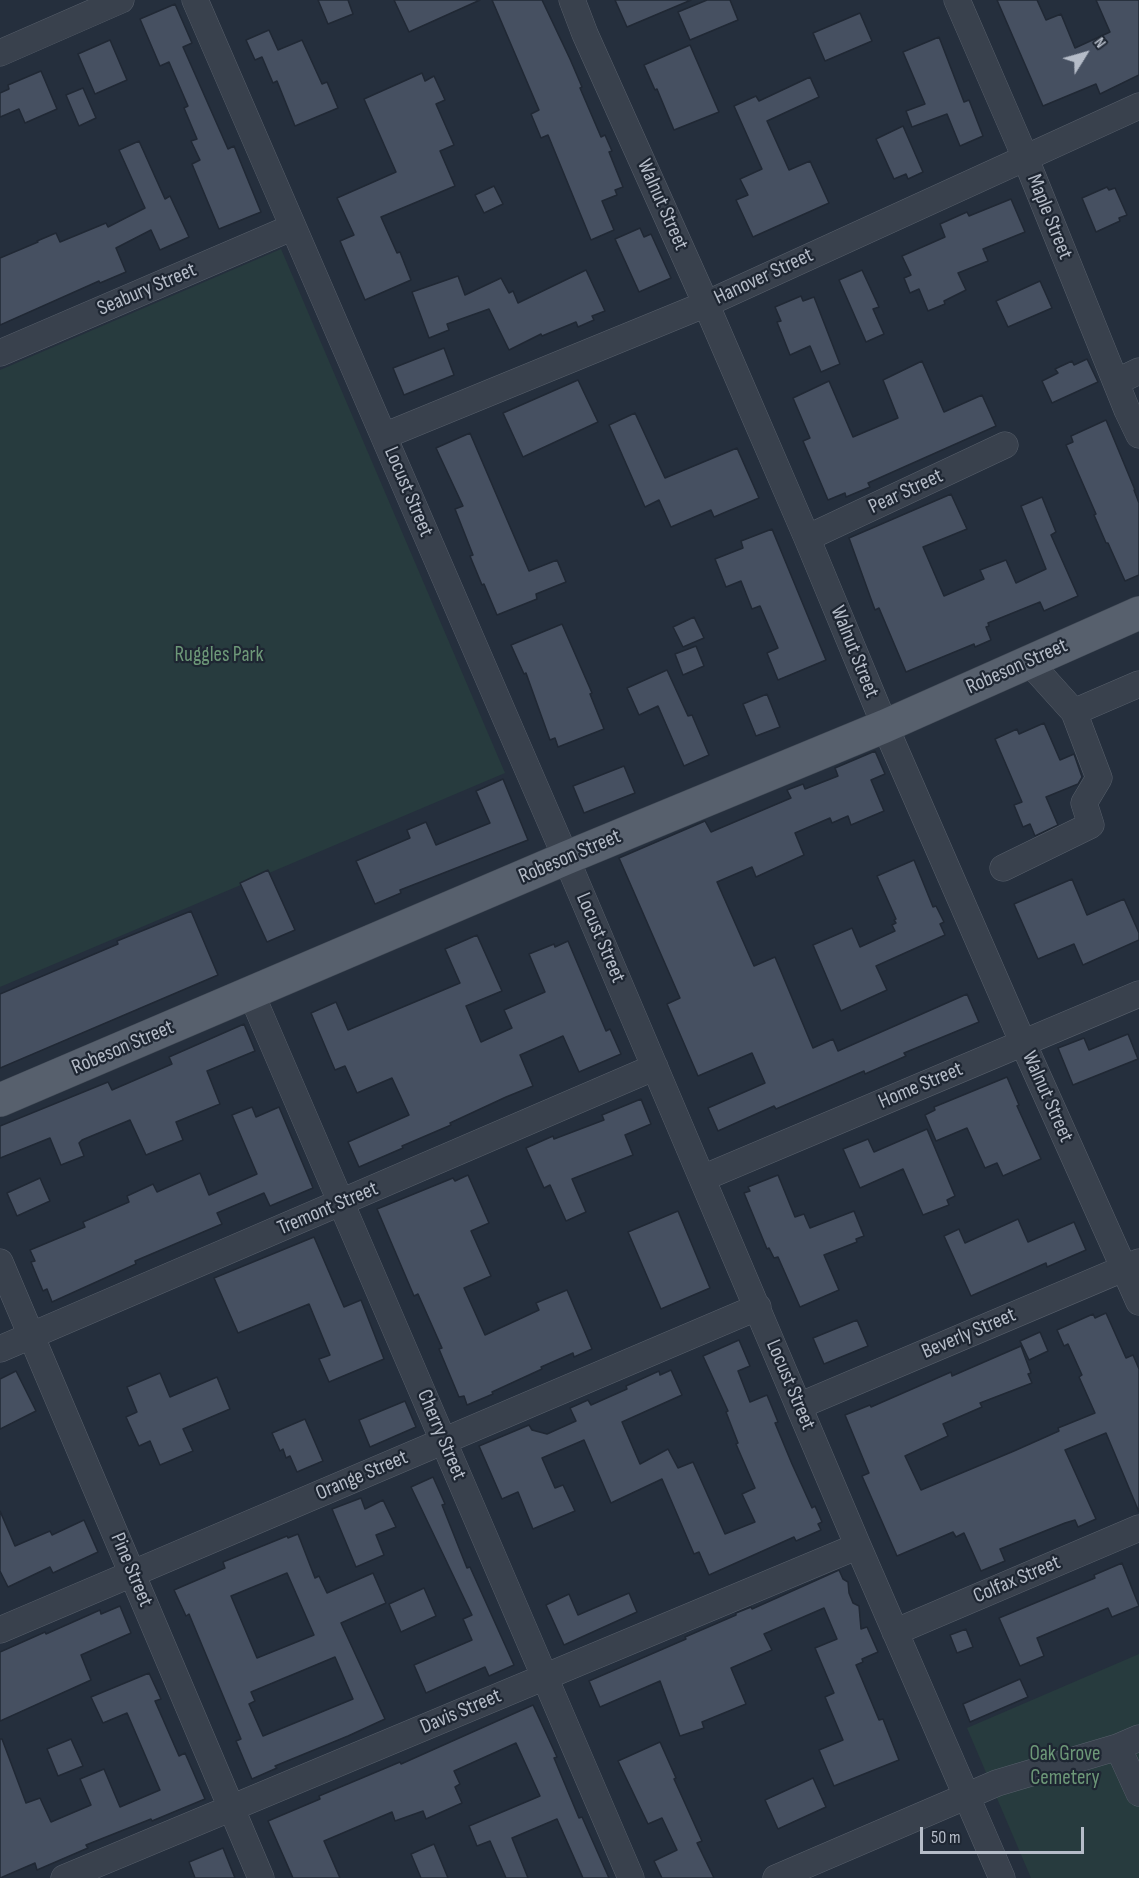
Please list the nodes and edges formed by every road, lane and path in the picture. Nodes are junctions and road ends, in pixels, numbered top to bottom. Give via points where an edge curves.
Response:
1 (121, 0) edge
2 (195, 0) edge
3 (572, 0) edge
4 (957, 0) edge
5 (0, 53) edge
6 (1139, 106) edge
7 (1025, 157) junction
8 (293, 227) junction
9 (706, 304) junction
10 (0, 353) edge
11 (1139, 371) edge
12 (1116, 382) junction
13 (1139, 435) edge
14 (384, 436) junction
15 (1005, 445) dead end
16 (807, 538) junction
17 (1139, 614) edge
18 (1029, 663) junction
19 (1139, 684) edge
20 (1074, 712) junction
21 (885, 726) junction
22 (566, 858) junction
23 (1003, 868) dead end
24 (251, 993) junction
25 (1139, 994) edge
26 (1023, 1043) junction
27 (656, 1067) junction
28 (0, 1100) edge
29 (702, 1178) junction
30 (342, 1203) junction
31 (0, 1262) edge
32 (1132, 1265) edge
33 (1139, 1302) edge
34 (758, 1307) junction
35 (32, 1336) junction
36 (0, 1349) edge
37 (799, 1406) junction
38 (444, 1441) junction
39 (1139, 1528) edge
40 (858, 1546) junction
41 (132, 1574) junction
42 (0, 1630) edge
43 (895, 1632) junction
44 (544, 1677) junction
45 (1129, 1742) edge
46 (1139, 1793) edge
47 (966, 1797) junction
48 (231, 1808) junction
49 (64, 1878) edge
50 (261, 1878) edge
51 (631, 1878) edge
52 (776, 1878) edge
53 (1002, 1878) edge

1 - 5 street
2 - 8 street, Locust Street
3 - 9 street, Walnut Street
4 - 7 street, Maple Street
6 - 7 street, Hanover Street
7 - 9 street, Hanover Street
7 - 12 street, Maple Street
8 - 10 street, Seabury Street
8 - 14 street, Locust Street
9 - 14 street, Hanover Street
9 - 16 street, Walnut Street
11 - 12 street
12 - 13 street, Maple Street
14 - 22 street, Locust Street
15 - 16 street, Pear Street
16 - 21 street, Walnut Street
17 - 18 main road, Robeson Street
18 - 20 street
18 - 21 main road, Robeson Street
19 - 20 street
20 - 23 street via 1099,778 1084,803 1091,825
21 - 22 main road, Robeson Street
21 - 26 street, Walnut Street
22 - 24 main road, Robeson Street
22 - 27 street, Locust Street
24 - 28 main road, Robeson Street
24 - 30 street, Cherry Street
25 - 26 street, Home Street
26 - 29 street, Home Street
26 - 32 street, Walnut Street
27 - 29 street, Locust Street
27 - 30 street, Tremont Street
29 - 34 street, Locust Street
30 - 35 street, Tremont Street
30 - 38 street, Cherry Street
31 - 35 street, Pine Street
32 - 33 street, Walnut Street
32 - 37 street, Beverly Street
34 - 37 street, Locust Street
34 - 38 street, Orange Street
35 - 36 street, Tremont Street
35 - 41 street, Pine Street
37 - 40 street, Locust Street
38 - 41 street, Orange Street
38 - 44 street, Cherry Street
39 - 43 street, Colfax Street
40 - 43 street, Locust Street
40 - 44 street, Davis Street
41 - 42 street, Orange Street
41 - 48 street, Pine Street
43 - 47 street, Locust Street
44 - 48 street, Davis Street
44 - 51 street, Cherry Street
45 - 46 street
45 - 47 street via 997,1783
47 - 52 street
47 - 53 street, Locust Street
48 - 49 street, Davis Street
48 - 50 street, Pine Street

